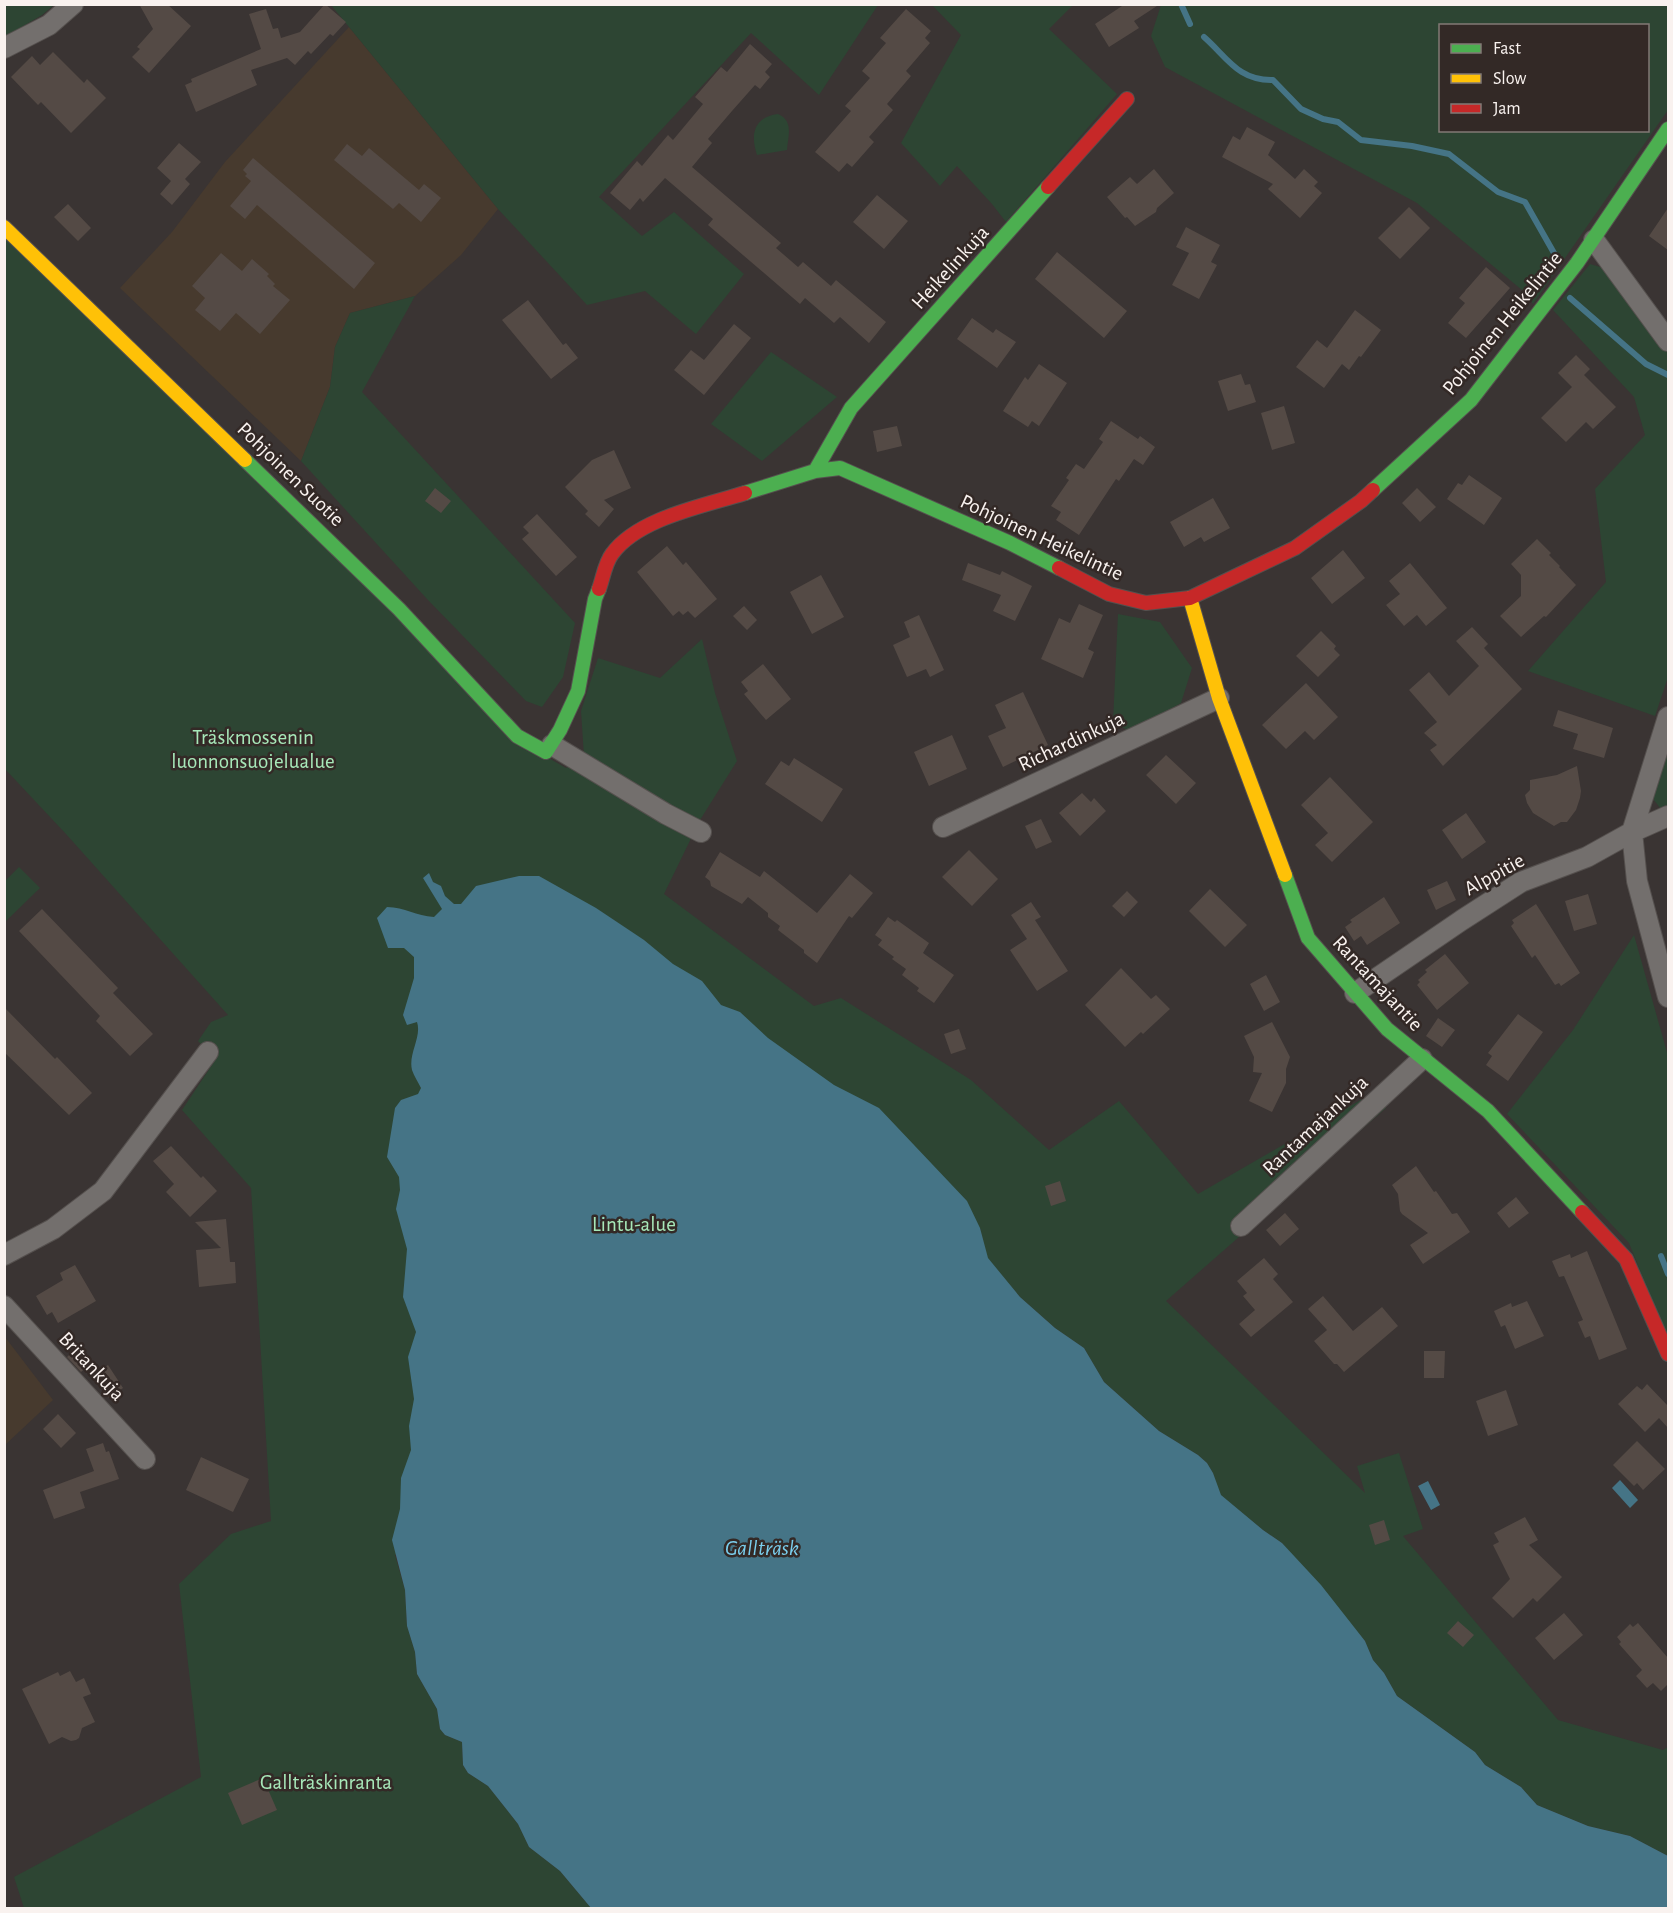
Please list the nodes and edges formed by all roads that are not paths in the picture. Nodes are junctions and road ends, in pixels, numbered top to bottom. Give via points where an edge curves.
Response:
1 (73, 4) edge
2 (4, 48) edge
3 (1127, 99) dead end
4 (1668, 129) edge
5 (4, 227) edge
6 (1594, 240) junction
7 (1668, 341) edge
8 (814, 471) junction
9 (1190, 598) junction
10 (1219, 698) junction
11 (1668, 717) edge
12 (549, 748) junction
13 (1668, 816) edge
14 (943, 827) dead end
15 (701, 832) dead end
16 (1632, 832) junction
17 (1354, 993) junction
18 (1668, 997) edge
19 (208, 1052) dead end
20 (1422, 1059) junction
21 (1241, 1226) dead end
22 (4, 1255) edge
23 (4, 1306) edge
24 (1668, 1354) edge
25 (145, 1459) dead end

1 - 2 street via 49,25
3 - 8 street, Heikelinkuja via 851,408
4 - 6 street, Pohjoinen Heikelintie
5 - 12 street, Pohjoinen Suotie via 399,609 517,736
6 - 7 street
6 - 9 street, Pohjoinen Heikelintie via 1471,400 1361,501 1295,548
8 - 9 street, Pohjoinen Heikelintie via 840,468 866,478 1010,543 1109,594 1146,603
8 - 12 street, Pohjoinen Heikelintie via 634,532 611,555 595,599 578,691
9 - 10 street, Rantamajantie
10 - 14 street, Richardinkuja
10 - 17 street, Rantamajantie via 1304,930
11 - 16 street
12 - 15 street
13 - 16 street, Alppitie
16 - 17 street, Alppitie via 1587,857 1521,882
16 - 18 street via 1637,882
17 - 20 street, Rantamajantie
19 - 22 street via 103,1191 53,1229
20 - 21 street, Rantamajankuja
20 - 24 street, Rantamajantie via 1488,1111 1626,1259
23 - 25 street, Britankuja

